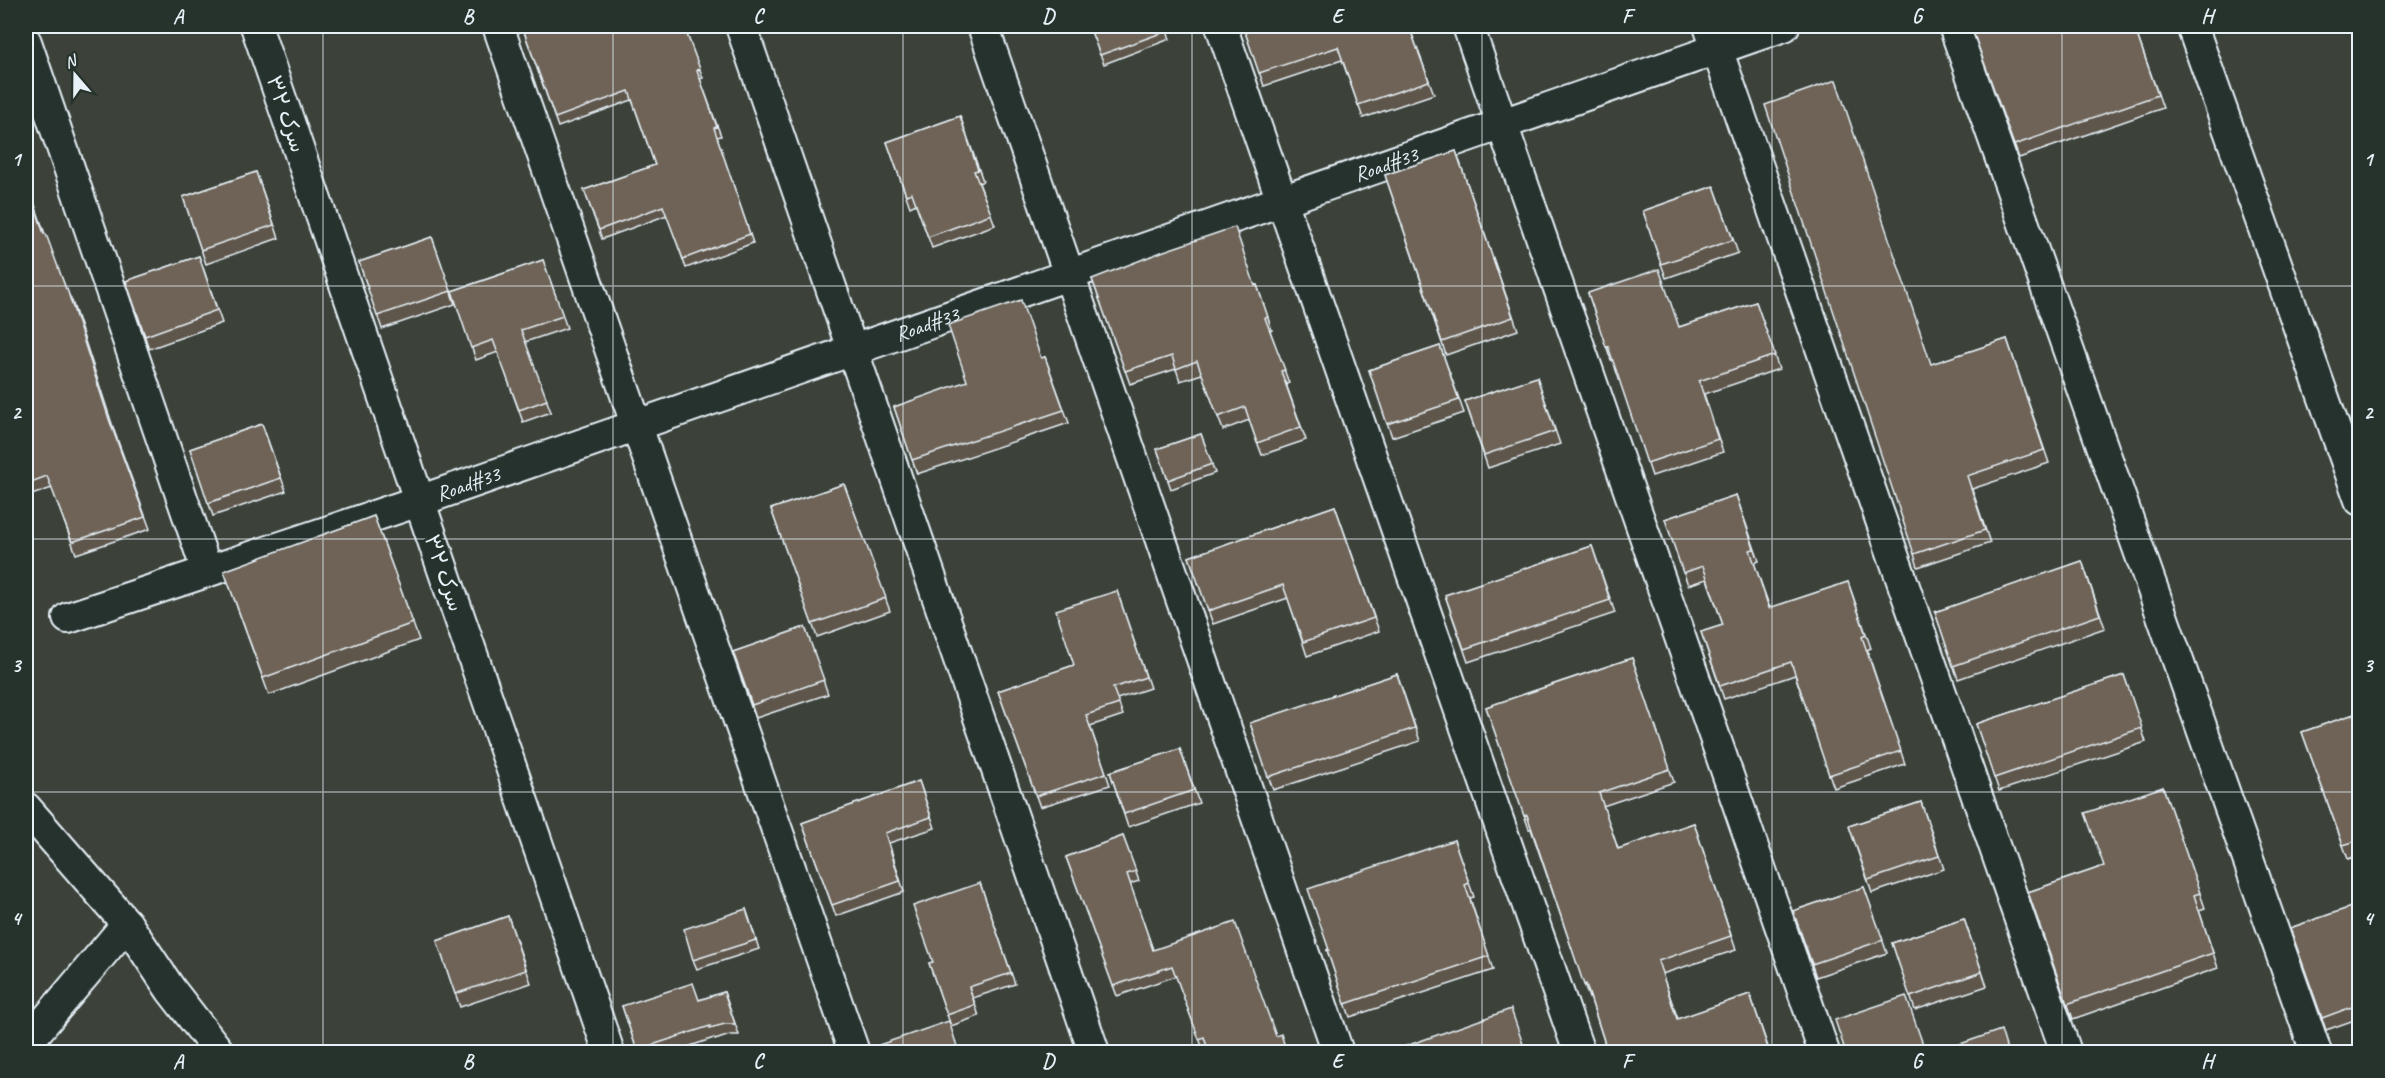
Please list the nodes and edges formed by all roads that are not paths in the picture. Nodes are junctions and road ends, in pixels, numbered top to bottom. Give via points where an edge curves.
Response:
1 (256, 26) edge
2 (498, 26) edge
3 (741, 26) edge
4 (983, 26) edge
5 (1221, 26) edge
6 (1468, 26) edge
7 (1784, 26) edge
8 (1954, 26) edge
9 (2192, 26) edge
10 (1713, 37) edge
11 (26, 42) edge
12 (1502, 124) junction
13 (1282, 200) junction
14 (1070, 274) junction
15 (854, 350) junction
16 (637, 425) junction
17 (2360, 500) edge
18 (419, 501) junction
19 (207, 572) junction
20 (68, 618) dead end
21 (26, 808) edge
22 (127, 924) junction
23 (26, 1044) edge
24 (219, 1053) edge
25 (609, 1053) edge
26 (854, 1053) edge
27 (1094, 1053) edge
28 (1338, 1053) edge
29 (1579, 1053) edge
30 (1824, 1053) edge
31 (2066, 1053) edge
32 (2316, 1053) edge

1 - 18 street, سرک ۳۲
2 - 16 street
3 - 15 street
4 - 14 street
5 - 13 street
6 - 12 street
7 - 10 street, Road#33
8 - 32 street
9 - 17 street
10 - 12 street, Road#33
10 - 31 street
11 - 19 street
12 - 13 street, Road#33
12 - 30 street
13 - 14 street, Road#33
13 - 29 street
14 - 15 street, Road#33
14 - 28 street
15 - 16 street, Road#33
15 - 27 street
16 - 18 street, Road#33
16 - 26 street
18 - 19 street, Road#33
18 - 25 street, سرک ۳۲
19 - 20 street, Road#33
21 - 22 street
22 - 23 street
22 - 24 street

